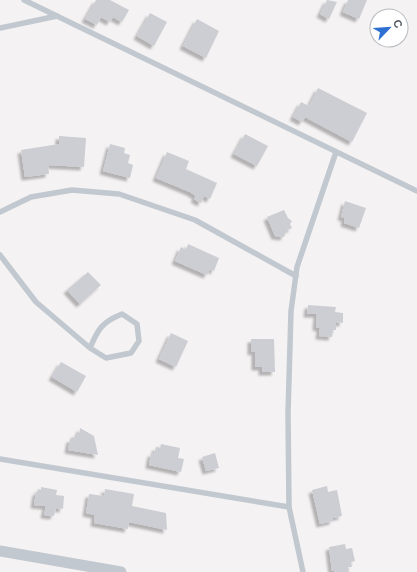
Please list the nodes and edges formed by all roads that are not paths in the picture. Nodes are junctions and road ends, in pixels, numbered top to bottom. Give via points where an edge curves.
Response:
1 (24, 0) edge
2 (57, 16) junction
3 (0, 28) edge
4 (336, 152) junction
5 (417, 191) edge
6 (0, 212) edge
7 (0, 255) edge
8 (296, 276) junction
9 (90, 348) junction
10 (0, 459) edge
11 (289, 507) junction
12 (0, 551) edge
13 (121, 572) edge
14 (303, 572) edge

1 - 2 lane
2 - 3 lane
2 - 4 lane
4 - 5 lane
4 - 8 lane
6 - 8 lane via 31,197 72,190 119,194 195,220
7 - 9 lane via 36,302
8 - 11 lane via 291,311 288,406
9 - 9 lane via 106,358 131,353 139,341 137,324 122,314 108,319 97,331
10 - 11 lane
11 - 14 lane
12 - 13 street

